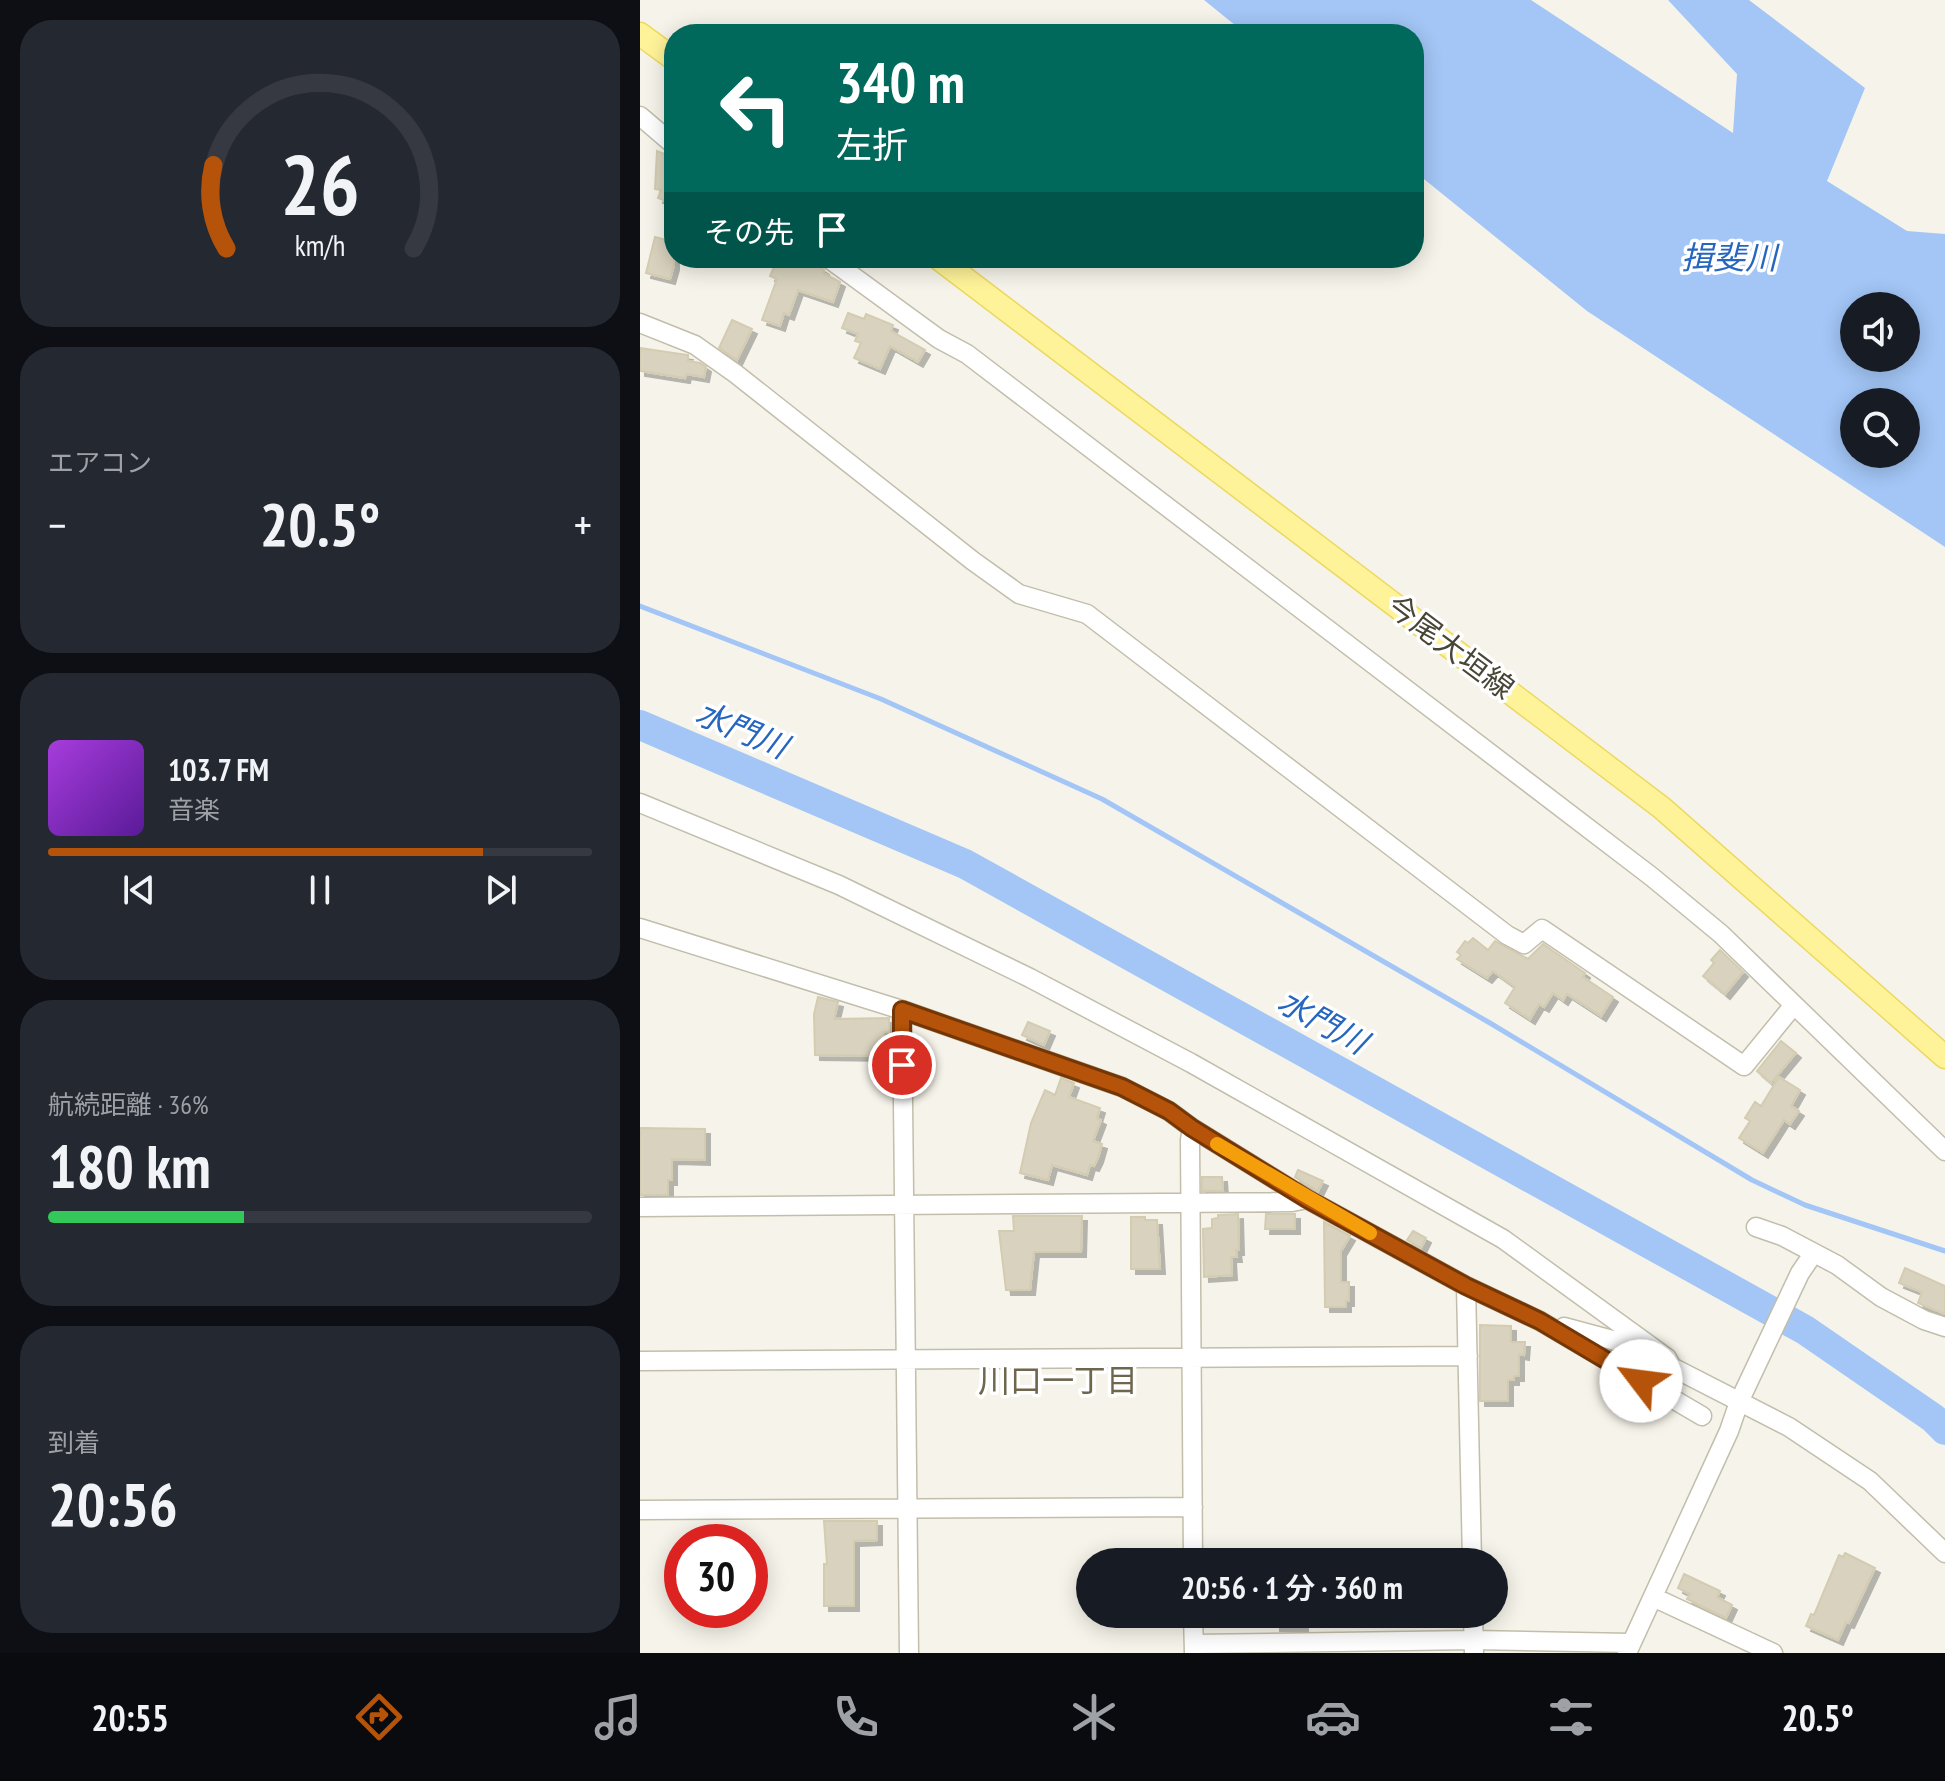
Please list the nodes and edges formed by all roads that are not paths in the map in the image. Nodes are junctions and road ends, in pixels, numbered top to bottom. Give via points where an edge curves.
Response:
1 (640, 34) edge
2 (664, 52) edge
3 (640, 116) edge
4 (664, 136) edge
5 (842, 268) edge
6 (951, 268) edge
7 (640, 323) edge
8 (640, 803) edge
9 (640, 928) edge
10 (1793, 1006) junction
11 (902, 1010) junction
12 (1945, 1057) edge
13 (1192, 1128) junction
14 (1945, 1151) edge
15 (1307, 1199) junction
16 (903, 1203) junction
17 (1192, 1203) junction
18 (640, 1207) edge
19 (1756, 1227) dead end
20 (1813, 1254) junction
21 (1466, 1286) junction
22 (1540, 1321) junction
23 (1945, 1327) edge
24 (1468, 1356) junction
25 (1191, 1360) junction
26 (640, 1361) edge
27 (906, 1361) junction
28 (1672, 1367) junction
29 (1743, 1395) junction
30 (1702, 1416) dead end
31 (1193, 1507) junction
32 (908, 1508) junction
33 (640, 1510) edge
34 (1193, 1548) edge
35 (1472, 1548) edge
36 (1945, 1553) edge
37 (1653, 1597) junction
38 (1193, 1628) edge
39 (1474, 1646) edge
40 (1629, 1648) edge
41 (1194, 1649) edge
42 (909, 1653) edge
43 (1773, 1653) edge

1 - 2 main road
3 - 4 street
5 - 10 street via 967,354 1652,877 1721,934
6 - 12 main road, 今尾大垣線 via 1662,808
7 - 10 street via 695,345 736,374 1019,594 1087,614 1507,935 1524,944 1542,929 1744,1066
8 - 28 street via 839,885 1191,1063 1503,1239 1667,1358
9 - 11 street
10 - 14 street
11 - 13 street via 1122,1087
11 - 16 street
13 - 15 street
13 - 17 street
15 - 17 street
15 - 21 street
16 - 17 street
16 - 18 street
16 - 27 street
17 - 25 street
19 - 20 street
20 - 23 street via 1881,1297
20 - 29 street
21 - 22 street
21 - 24 street
22 - 28 street via 1627,1344
22 - 30 street
24 - 25 street
24 - 35 street
25 - 27 street
25 - 31 street
26 - 27 street
27 - 32 street
28 - 29 street
29 - 36 street via 1870,1481
29 - 37 street
31 - 32 street
31 - 34 street
32 - 33 street
32 - 42 street
37 - 40 street
37 - 43 street
38 - 41 street
39 - 40 street
39 - 41 street

